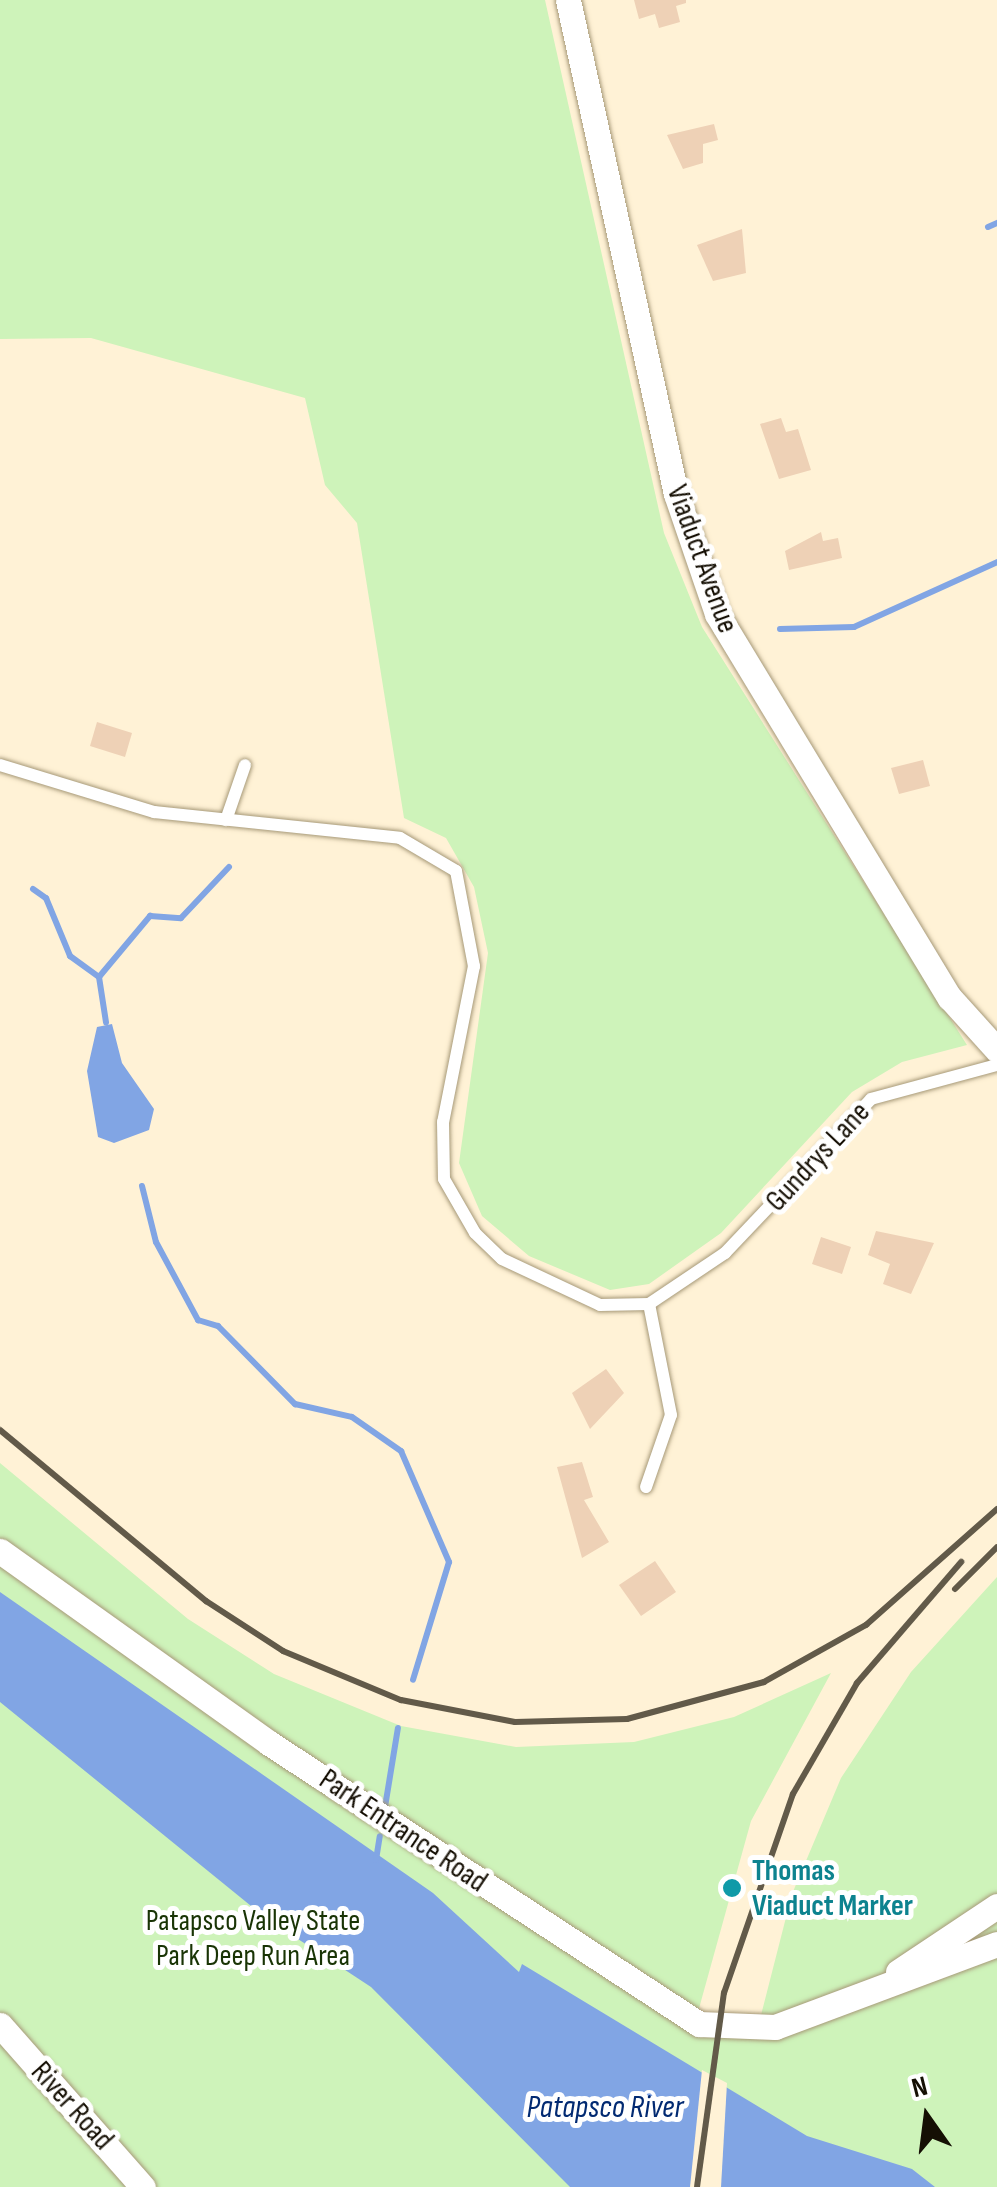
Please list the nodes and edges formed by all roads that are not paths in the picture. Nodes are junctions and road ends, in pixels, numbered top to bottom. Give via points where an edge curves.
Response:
1 (568, 0) edge
2 (0, 765) edge
3 (245, 765) dead end
4 (226, 820) junction
5 (997, 1050) edge
6 (997, 1064) edge
7 (649, 1304) junction
8 (646, 1487) dead end
9 (0, 1550) edge
10 (997, 1906) edge
11 (997, 1944) edge
12 (833, 2008) junction
13 (0, 2025) edge
14 (144, 2187) edge

1 - 5 street, Viaduct Avenue via 676,494 717,614 950,998
2 - 4 lane via 154,812
3 - 4 lane
4 - 7 lane via 400,838 456,870 474,966 443,1122 454,1202 474,1233 528,1275 600,1305
6 - 7 lane, Gundrys Lane via 871,1098 724,1253
7 - 8 lane via 671,1415
9 - 12 street, Park Entrance Road via 675,2012 751,2030
10 - 12 street, Park Entrance Road
11 - 12 street, Park Entrance Road
13 - 14 street, River Road

